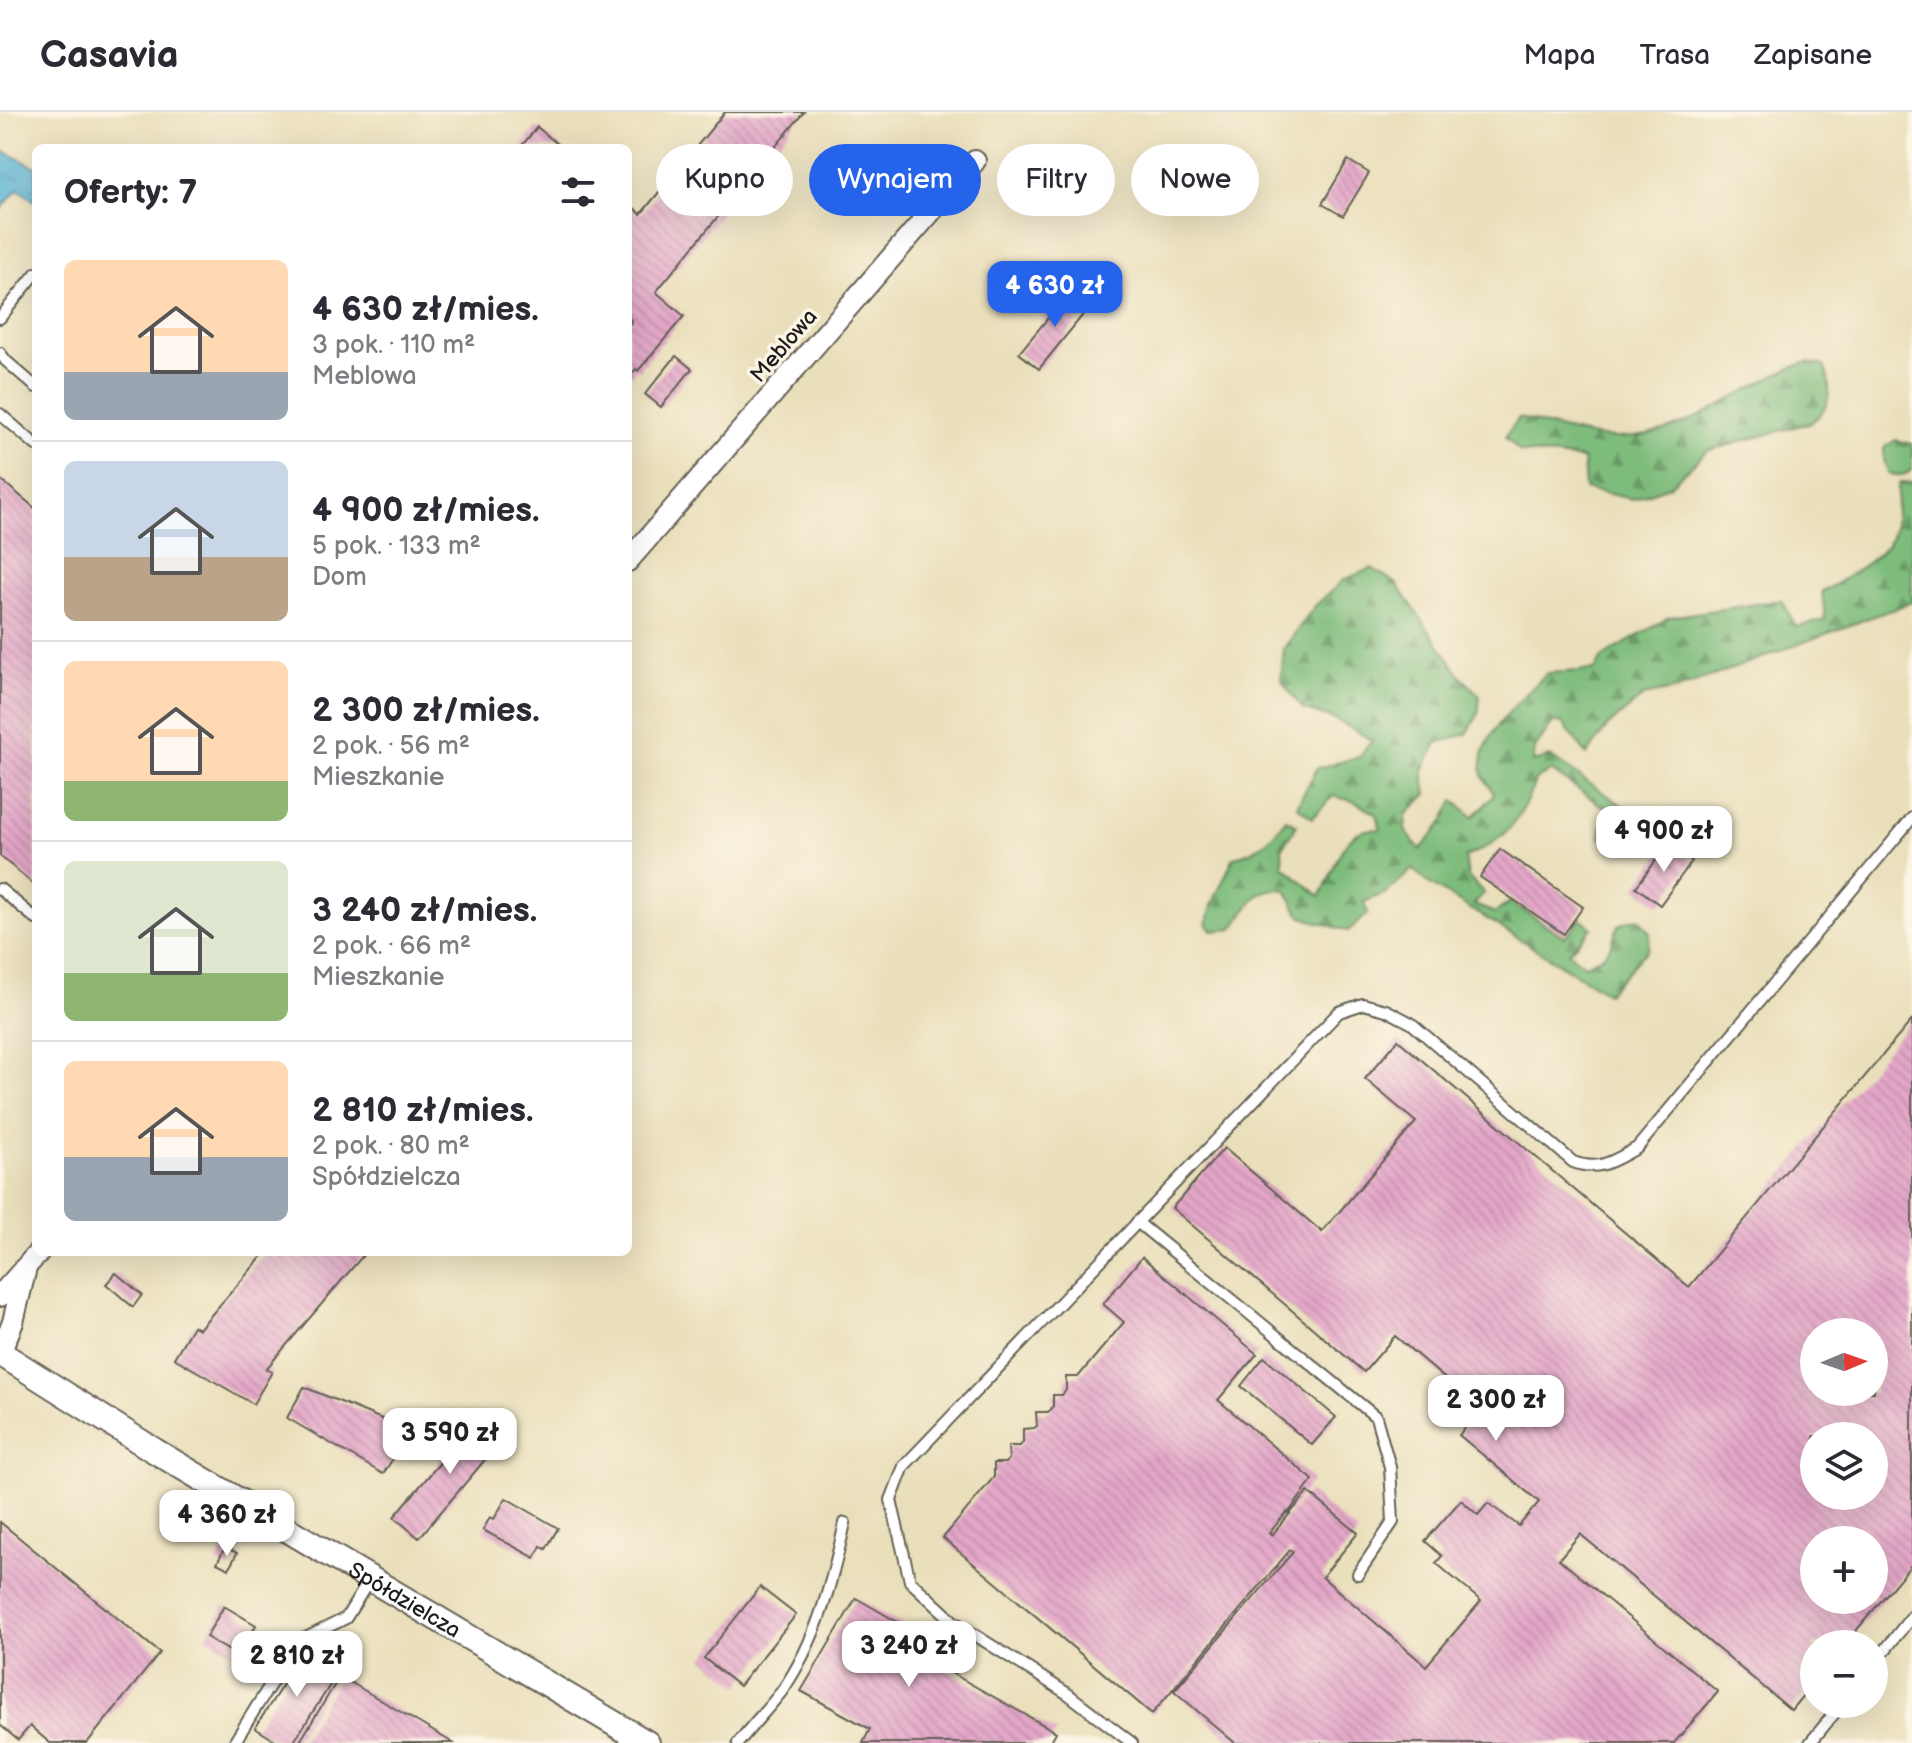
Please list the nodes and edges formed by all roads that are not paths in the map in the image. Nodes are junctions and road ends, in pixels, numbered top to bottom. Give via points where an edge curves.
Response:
1 (927, 216) edge
2 (32, 278) edge
3 (0, 318) edge
4 (0, 353) edge
5 (32, 384) edge
6 (0, 414) edge
7 (32, 442) edge
8 (632, 556) edge
9 (1912, 818) edge
10 (0, 889) edge
11 (32, 916) edge
12 (1137, 1222) junction
13 (32, 1260) edge
14 (0, 1296) edge
15 (0, 1353) edge
16 (845, 1523) dead end
17 (1358, 1574) dead end
18 (370, 1579) junction
19 (1912, 1616) edge
20 (1888, 1646) edge
21 (1831, 1718) edge
22 (639, 1741) edge
23 (744, 1741) edge
24 (234, 1743) edge
25 (1132, 1743) edge
26 (1810, 1743) edge

1 - 8 street, Meblowa
2 - 3 lane
4 - 5 lane
6 - 7 lane
9 - 12 lane via 1637,1148 1613,1161 1589,1169 1573,1162 1411,1023 1363,1004 1339,1012 1327,1023
10 - 11 lane
12 - 17 lane via 1376,1417 1390,1467 1393,1522
12 - 25 lane via 904,1466 891,1500 910,1581 953,1621 1068,1694
13 - 14 street
13 - 15 street
15 - 18 street, Spółdzielcza
16 - 23 lane via 831,1585 804,1656
18 - 22 street, Spółdzielcza
18 - 24 lane via 346,1618 296,1643
19 - 20 lane
21 - 26 lane

